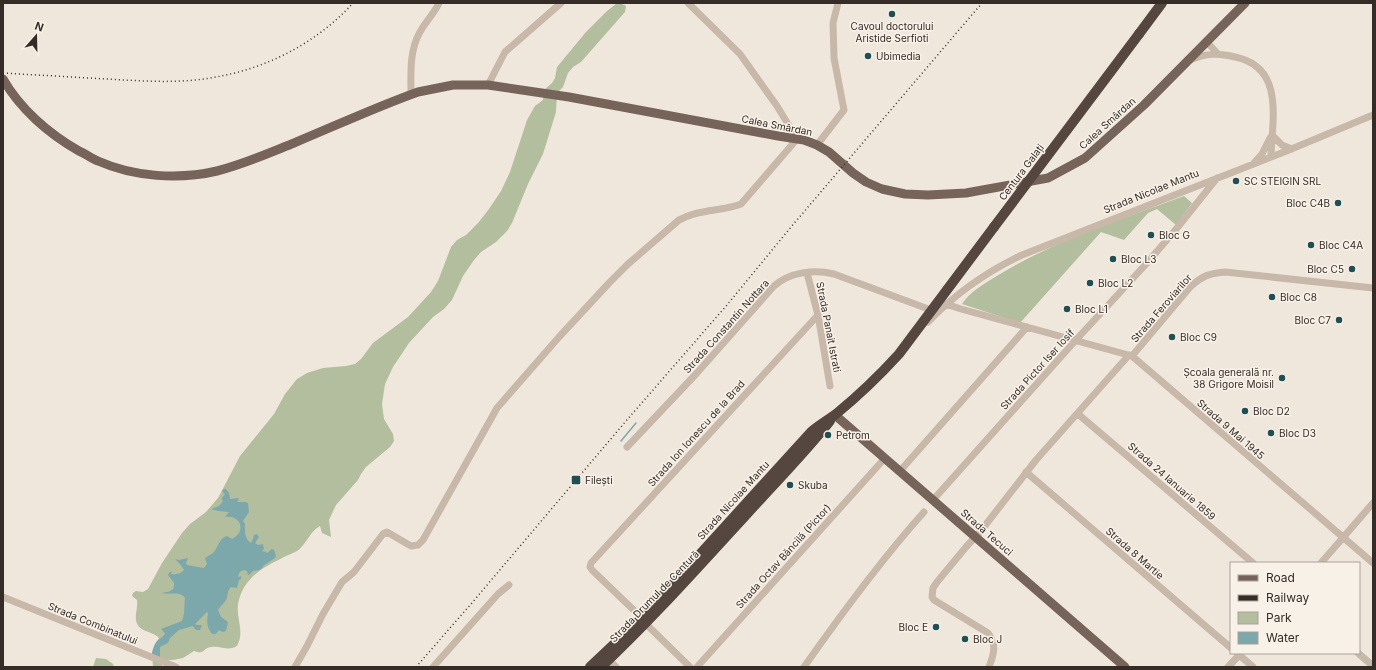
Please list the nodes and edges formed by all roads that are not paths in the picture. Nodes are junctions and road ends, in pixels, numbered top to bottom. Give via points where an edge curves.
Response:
1 (439, 3) edge
2 (561, 3) edge
3 (688, 3) edge
4 (838, 3) edge
5 (1162, 3) edge
6 (1245, 3) edge
7 (1207, 42) junction
8 (1218, 54) junction
9 (1189, 60) junction
10 (3, 79) edge
11 (488, 85) junction
12 (411, 95) junction
13 (1373, 115) edge
14 (1272, 134) junction
15 (797, 139) junction
16 (818, 145) junction
17 (1292, 149) junction
18 (1271, 157) junction
19 (1250, 165) junction
20 (1218, 178) junction
21 (807, 273) junction
22 (1373, 288) edge
23 (946, 304) junction
24 (931, 310) junction
25 (818, 315) junction
26 (1027, 327) junction
27 (1075, 341) junction
28 (898, 354) junction
29 (1130, 356) junction
30 (830, 386) dead end
31 (835, 414) junction
32 (1078, 414) junction
33 (627, 448) dead end
34 (885, 458) junction
35 (900, 471) junction
36 (1026, 472) junction
37 (933, 500) junction
38 (1373, 503) edge
39 (924, 512) dead end
40 (975, 537) junction
41 (1344, 538) junction
42 (1252, 562) edge
43 (1322, 562) edge
44 (1373, 563) edge
45 (509, 585) dead end
46 (3, 597) edge
47 (644, 621) junction
48 (1230, 647) edge
49 (1239, 654) edge
50 (1359, 654) edge
51 (609, 665) edge
52 (1373, 666) edge
53 (176, 667) edge
54 (295, 667) edge
55 (433, 667) edge
56 (590, 667) edge
57 (690, 667) edge
58 (696, 667) edge
59 (804, 667) edge
60 (989, 667) edge
61 (1125, 667) edge
62 (1228, 667) edge
63 (1253, 667) edge

1 - 12 street via 414,44
2 - 11 street via 505,52
3 - 15 street via 740,54
4 - 16 street via 833,23 834,58 844,110
5 - 24 highway, Centura Galați, bridge
6 - 7 main road, Calea Smârdan
7 - 8 street
7 - 9 main road, Calea Smârdan
8 - 9 street
8 - 14 street via 1251,62 1265,75 1273,102
9 - 16 main road, Calea Smârdan via 1144,105 1084,158 1048,178 966,193 905,194 866,182
10 - 12 main road, Calea Smârdan via 34,118 63,142 98,161 120,169 140,174 172,176 218,171 261,157
11 - 12 main road, Calea Smârdan via 436,87
11 - 15 main road, Calea Smârdan via 569,97
13 - 17 street, Strada Nicolae Mantu
14 - 17 street via 1282,145
14 - 18 street
14 - 19 street via 1262,154
15 - 16 main road, Calea Smârdan
15 - 54 street via 741,204 732,208 689,215 679,220 648,245 609,283 497,408 423,540 418,545 411,546 387,532 383,534 354,572 342,582
17 - 18 street, Strada Nicolae Mantu
18 - 19 street, Strada Nicolae Mantu
19 - 20 street, Strada Nicolae Mantu
20 - 23 street, Strada Nicolae Mantu via 1002,264
20 - 27 street, Strada Pictor Iser Iosif via 1172,234
21 - 24 street, Strada Constantin Nottara via 834,274
21 - 25 street, Strada Panait Istrati
21 - 33 street, Strada Constantin Nottara via 789,276 774,286
22 - 29 street, Strada Feroviarilor via 1225,272 1209,274 1191,286
23 - 26 street, Strada 9 Mai 1945
23 - 28 street, Strada Nicolae Mantu
24 - 28 highway, Centura Galați
25 - 30 street, Strada Panait Istrati
25 - 47 street, Strada Ion Ionescu de la Brad via 590,564
26 - 27 street, Strada 9 Mai 1945
26 - 35 street
27 - 29 street, Strada 9 Mai 1945
27 - 37 street, Strada Pictor Iser Iosif
28 - 31 highway via 873,381
29 - 32 street, Strada Feroviarilor
29 - 41 street, Strada 9 Mai 1945
31 - 34 main road, Strada Tecuci
31 - 47 highway, Strada Drumul de Centură via 806,449
32 - 36 street, Strada Feroviarilor
32 - 42 street, Strada 24 Ianuarie 1859
34 - 35 main road, Strada Tecuci
34 - 58 street, Strada Octav Băncilă (Pictor)
35 - 37 main road, Strada Tecuci
36 - 40 street, Strada Feroviarilor
36 - 48 street, Strada 8 Martie
37 - 40 main road, Strada Tecuci
38 - 41 street
39 - 59 street via 856,594
40 - 60 street, Strada Feroviarilor via 933,588 932,597 988,633 994,646
40 - 61 main road, Strada Tecuci
41 - 43 street
41 - 44 street, Strada 9 Mai 1945
45 - 55 street
46 - 53 street, Strada Combinatului
47 - 51 highway, Strada Drumul de Centură
47 - 56 highway
47 - 57 street
49 - 62 street
49 - 63 street
50 - 52 street

